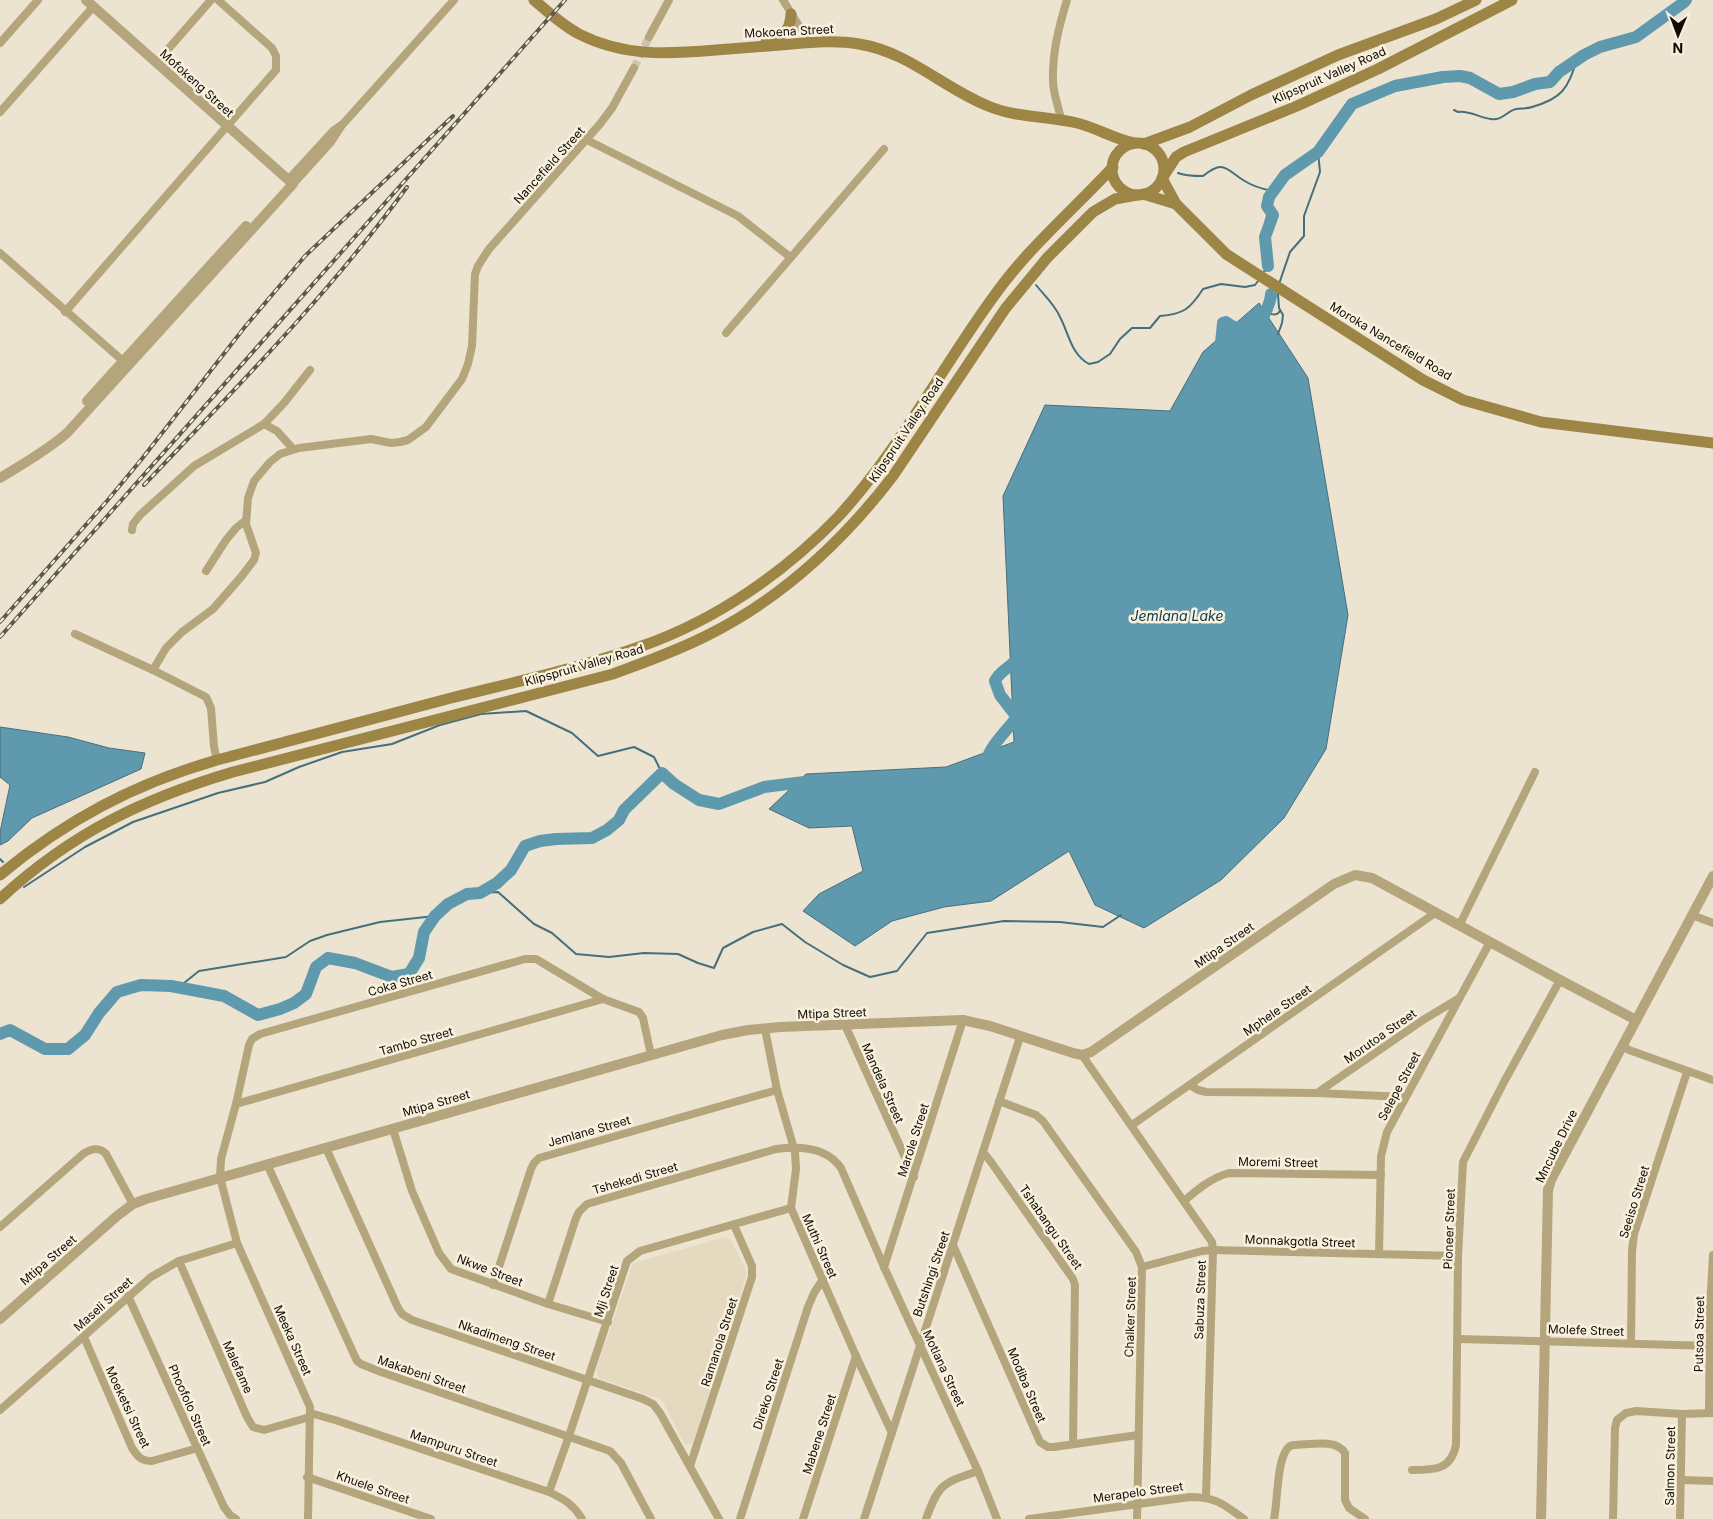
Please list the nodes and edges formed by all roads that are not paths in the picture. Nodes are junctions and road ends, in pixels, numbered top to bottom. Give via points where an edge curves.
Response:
1 (38, 0) edge
2 (211, 0) edge
3 (218, 0) edge
4 (454, 0) edge
5 (534, 0) edge
6 (669, 0) edge
7 (783, 0) edge
8 (1067, 0) edge
9 (1476, 0) edge
10 (1512, 0) edge
11 (88, 2) edge
12 (791, 14) junction
13 (649, 37) tunnel mouth
14 (809, 42) junction
15 (0, 43) edge
16 (755, 46) junction
17 (156, 63) junction
18 (634, 68) tunnel mouth
19 (0, 112) edge
20 (1062, 120) junction
21 (227, 126) junction
22 (1101, 132) junction
23 (587, 140) junction
24 (1139, 144) junction
25 (884, 148) dead end
26 (1113, 163) junction
27 (1163, 177) junction
28 (290, 182) junction
29 (1140, 194) junction
30 (1176, 204) junction
31 (0, 253) edge
32 (790, 257) junction
33 (65, 312) junction
34 (726, 333) dead end
35 (123, 361) junction
36 (310, 370) dead end
37 (264, 424) junction
38 (1713, 443) edge
39 (293, 449) junction
40 (22, 464) junction
41 (0, 478) edge
42 (246, 520) junction
43 (132, 530) dead end
44 (206, 571) dead end
45 (75, 634) dead end
46 (153, 670) junction
47 (216, 760) junction
48 (1535, 772) dead end
49 (0, 875) edge
50 (1713, 876) edge
51 (0, 899) edge
52 (1435, 914) junction
53 (1692, 915) junction
54 (1713, 923) edge
55 (1459, 926) junction
56 (1490, 942) junction
57 (1560, 980) junction
58 (603, 999) junction
59 (1458, 999) junction
60 (963, 1020) junction
61 (1636, 1020) junction
62 (845, 1025) junction
63 (765, 1029) junction
64 (1020, 1036) junction
65 (1622, 1045) junction
66 (651, 1055) junction
67 (1082, 1055) junction
68 (1687, 1072) junction
69 (1713, 1080) edge
70 (1190, 1085) junction
71 (777, 1090) junction
72 (1317, 1093) junction
73 (1406, 1097) junction
74 (999, 1101) junction
75 (236, 1104) junction
76 (1132, 1125) junction
77 (393, 1129) junction
78 (794, 1146) junction
79 (326, 1148) junction
80 (983, 1152) junction
81 (268, 1164) junction
82 (1381, 1175) junction
83 (220, 1177) junction
84 (914, 1177) junction
85 (1184, 1200) junction
86 (133, 1204) junction
87 (791, 1208) junction
88 (734, 1225) junction
89 (0, 1228) edge
90 (237, 1243) junction
91 (953, 1245) junction
92 (1213, 1250) junction
93 (1379, 1254) junction
94 (1713, 1255) edge
95 (1458, 1256) junction
96 (179, 1261) junction
97 (884, 1266) junction
98 (1142, 1267) junction
99 (823, 1279) junction
100 (493, 1285) junction
101 (128, 1296) junction
102 (548, 1304) junction
103 (0, 1319) edge
104 (608, 1322) junction
105 (84, 1336) junction
106 (1458, 1339) junction
107 (1544, 1340) junction
108 (1631, 1343) junction
109 (920, 1344) junction
110 (1712, 1346) edge
111 (856, 1356) junction
112 (588, 1380) junction
113 (0, 1410) edge
114 (1711, 1413) edge
115 (1682, 1414) junction
116 (310, 1415) junction
117 (892, 1433) junction
118 (1138, 1435) junction
119 (569, 1436) junction
120 (1073, 1444) junction
121 (198, 1448) junction
122 (690, 1466) junction
123 (1412, 1470) dead end
124 (978, 1471) junction
125 (308, 1477) junction
126 (1681, 1480) junction
127 (1713, 1481) edge
128 (549, 1492) junction
129 (1206, 1497) junction
130 (1137, 1503) junction
131 (1073, 1516) edge
132 (236, 1519) edge
133 (308, 1519) edge
134 (431, 1519) edge
135 (582, 1519) edge
136 (651, 1519) edge
137 (719, 1519) edge
138 (740, 1519) edge
139 (803, 1519) edge
140 (864, 1519) edge
141 (926, 1519) edge
142 (997, 1519) edge
143 (1029, 1519) edge
144 (1137, 1519) edge
145 (1244, 1519) edge
146 (1274, 1519) edge
147 (1365, 1519) edge
148 (1541, 1519) edge
149 (1613, 1519) edge
150 (1680, 1519) edge

1 - 15 street
2 - 17 street
3 - 21 street via 272,48 277,60 274,74
4 - 28 street via 343,124 331,142
5 - 16 main road, Mokoena Street via 562,23 598,42 635,52 652,54
6 - 13 street
7 - 12 street
8 - 20 street via 1058,29 1053,83
9 - 24 main road, Klipspruit Valley Road via 1436,19 1338,56 1190,127
10 - 27 main road, Klipspruit Valley Road via 1378,69 1184,152 1176,157
11 - 17 street, Mofokeng Street
11 - 19 street
12 - 14 street
12 - 16 main road via 785,33
14 - 16 main road, Mokoena Street
14 - 20 main road, Mokoena Street via 843,42 881,49 914,63 988,106 1024,116
17 - 21 street, Mofokeng Street
18 - 23 street, Nancefield Street via 612,108
20 - 22 main road, Mokoena Street
21 - 28 street, Mofokeng Street
21 - 33 street
22 - 24 main road, Mokoena Street
22 - 26 main road via 1112,150
23 - 32 street via 738,216
23 - 39 street, Nancefield Street via 489,249 478,266 468,364 462,379 426,427 400,442 371,439
24 - 26 main road via 1122,149
24 - 27 main road via 1157,151 1164,164
25 - 32 street
26 - 29 main road via 1113,174 1119,186
26 - 47 main road, Klipspruit Valley Road via 1008,277 856,496 804,549 751,590 675,633 606,658
27 - 29 main road via 1153,190
27 - 30 main road, Moroka Nancefield Road
28 - 35 street
28 - 40 street via 67,433
29 - 30 main road, Moroka Nancefield Road
29 - 51 main road, Klipspruit Valley Road via 1107,202 1047,258 1005,309 893,476 850,528 778,591 709,635 612,674 233,772 152,799 78,838
30 - 38 main road, Moroka Nancefield Road via 1239,264 1423,380 1463,400 1541,422
31 - 33 street
32 - 34 street
33 - 35 street
35 - 40 street via 55,436
36 - 37 street
37 - 39 street via 277,431
37 - 43 street via 194,466 140,514
39 - 42 street via 280,454 254,481
40 - 41 street
42 - 44 street via 226,540
42 - 46 street via 256,553 254,560 213,609 166,648
45 - 46 street
46 - 47 street via 209,700
47 - 49 main road, Klipspruit Valley Road via 148,782 93,809 50,836
48 - 55 street
50 - 53 street, Mncube Drive
52 - 55 street, Mtipa Street
52 - 67 street, Mtipa Street via 1372,878 1355,875 1345,878 1099,1047
52 - 70 street, Mphele Street
53 - 54 street
53 - 61 street, Mncube Drive
55 - 56 street, Mtipa Street
56 - 57 street, Mtipa Street
56 - 59 street, Selepe Street
57 - 61 street, Mtipa Street
57 - 95 street, Pioneer Street via 1463,1162
58 - 66 street, Coka Street via 642,1014
58 - 75 street, Tambo Street
58 - 75 street, Coka Street via 542,961 531,958 255,1036 250,1041
59 - 72 street, Morutoa Street
59 - 73 street, Selepe Street
60 - 62 street, Mtipa Street
60 - 64 street, Mtipa Street
60 - 84 street, Marole Street
61 - 65 street, Mncube Drive
62 - 63 street, Mtipa Street
62 - 84 street, Mandela Street
63 - 66 street, Mtipa Street via 722,1035
63 - 71 street, Muthi Street
64 - 67 street, Mtipa Street
64 - 74 street, Butshingi Street
65 - 68 street
65 - 107 street, Mncube Drive via 1548,1190
66 - 77 street, Mtipa Street
67 - 76 street, Sabuza Street
68 - 69 street
68 - 108 street, Seeiso Street via 1634,1234
70 - 72 street via 1206,1092
70 - 76 street, Mphele Street
71 - 78 street, Muthi Street
71 - 100 street, Jemlane Street via 539,1158 531,1169
72 - 73 street
73 - 82 street, Selepe Street via 1383,1143
74 - 80 street, Butshingi Street
74 - 98 street, Chalker Street via 1036,1115 1043,1121 1136,1252
75 - 83 street, Coka Street via 221,1159
76 - 85 street, Sabuza Street
77 - 79 street, Mtipa Street
77 - 100 street, Nkwe Street via 412,1191 439,1253 452,1269
78 - 87 street, Muthi Street via 796,1161
78 - 97 street, Motlana Street via 829,1156 838,1163
78 - 102 street, Tshekedi Street via 587,1204 576,1218
79 - 81 street, Mtipa Street
79 - 112 street, Nkadimeng Street via 402,1314
80 - 91 street, Butshingi Street
80 - 120 street, Tshabangu Street via 1073,1279 1076,1291
81 - 83 street, Mtipa Street
81 - 119 street, Makabeni Street via 360,1364
82 - 85 street, Moremi Street via 1228,1173 1203,1185
82 - 93 street, Selepe Street
83 - 86 street, Mtipa Street
83 - 90 street, Meeka Street
84 - 97 street, Marole Street
85 - 92 street, Sabuza Street via 1212,1242
86 - 89 street via 106,1154 92,1149
86 - 103 street, Mtipa Street
87 - 88 street, Mji Street
87 - 99 street, Muthi Street
88 - 104 street, Mji Street via 632,1256 625,1266
88 - 122 street, Ramanola Street via 752,1266 752,1277
90 - 96 street, Maseli Street
90 - 116 street, Meeka Street via 308,1400
91 - 109 street, Butshingi Street
91 - 120 street, Modiba Street via 1036,1437 1048,1446
92 - 93 street, Monnakgotla Street
92 - 98 street, Monnakgotla Street
92 - 129 street, Sabuza Street
93 - 95 street, Monnakgotla Street
94 - 110 street, Putsoa Street
95 - 106 street, Pioneer Street
96 - 101 street, Maseli Street via 158,1272
96 - 116 street, Malefame via 253,1427 264,1430
97 - 109 street, Motlana Street
98 - 118 street, Chalker Street
99 - 111 street, Muthi Street
99 - 138 street, Direko Street via 808,1307
100 - 102 street, Nkwe Street
101 - 105 street, Maseli Street
101 - 121 street, Phoofolo Street
102 - 104 street, Nkwe Street
104 - 112 street, Mji Street
105 - 113 street, Maseli Street
105 - 121 street, Moeketsi Street via 132,1448 140,1459 152,1460
106 - 107 street, Molefe Street
106 - 123 street, Pioneer Street via 1454,1456 1442,1467
107 - 108 street, Molefe Street
107 - 148 street, Mncube Drive
108 - 110 street, Molefe Street
109 - 117 street, Butshingi Street
109 - 124 street, Motlana Street
110 - 114 street, Putsoa Street
111 - 117 street, Muthi Street
111 - 139 street, Mabene Street
112 - 119 street, Mji Street
112 - 122 street, Nkadimeng Street via 653,1404
114 - 115 street
115 - 126 street, Salmon Street
115 - 149 street via 1636,1411 1616,1420
116 - 125 street, Meeka Street
116 - 128 street, Mampuru Street via 353,1426
117 - 140 street, Butshingi Street
118 - 120 street, Modiba Street
118 - 130 street, Chalker Street
119 - 128 street, Mji Street
119 - 136 street, Makabeni Street via 616,1456
121 - 132 street, Phoofolo Street via 224,1507
122 - 137 street, Nkadimeng Street
124 - 141 street via 940,1488
124 - 142 street, Motlana Street
125 - 133 street, Meeka Street
125 - 134 street, Khuele Street
126 - 127 street
126 - 150 street, Salmon Street
128 - 135 street, Mampuru Street via 574,1506
129 - 130 street, Merapelo Street
129 - 145 street, Merapelo Street via 1220,1502
130 - 131 street, Merapelo Street
130 - 144 street, Chalker Street
131 - 143 street, Merapelo Street
146 - 147 street via 1281,1463 1286,1449 1293,1445 1331,1444 1342,1448 1345,1453 1347,1505

